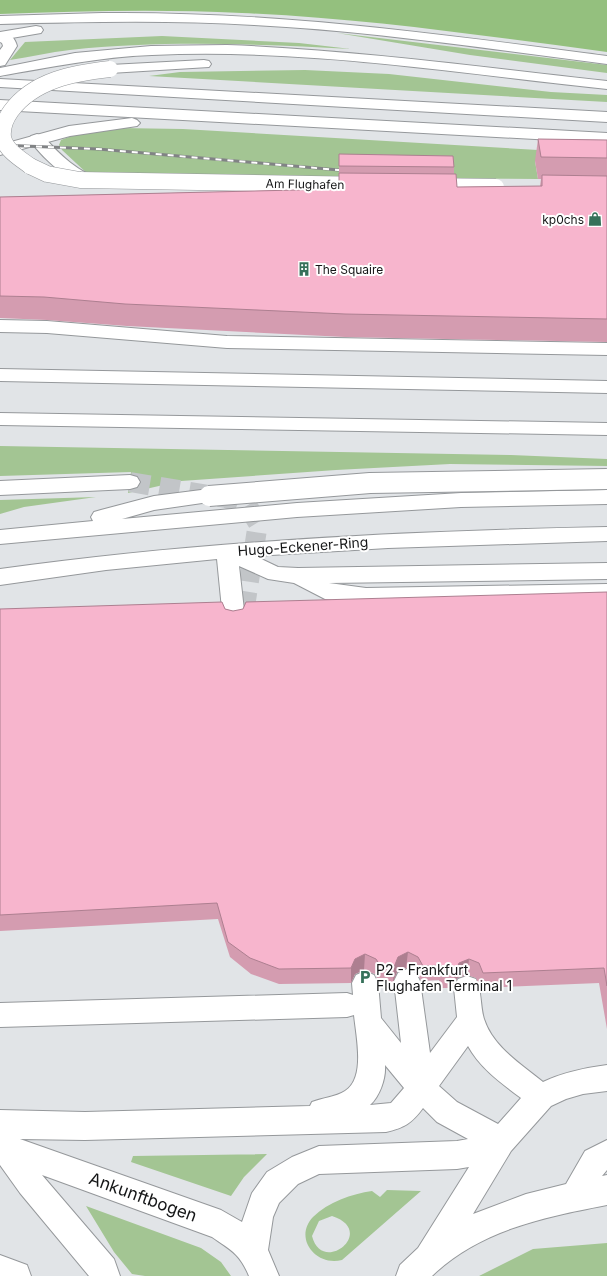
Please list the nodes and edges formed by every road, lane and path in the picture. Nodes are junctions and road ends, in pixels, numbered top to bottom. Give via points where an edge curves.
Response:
1 (0, 20) edge
2 (1, 36) edge
3 (607, 60) edge
4 (0, 62) edge
5 (441, 66) junction
6 (529, 76) junction
7 (2, 80) edge
8 (607, 85) edge
9 (0, 105) edge
10 (607, 117) edge
11 (235, 118) junction
12 (607, 138) edge
13 (37, 139) junction
14 (0, 150) edge
15 (414, 188) edge
16 (512, 190) edge
17 (0, 326) edge
18 (607, 350) edge
19 (0, 375) edge
20 (607, 387) edge
21 (0, 419) edge
22 (607, 429) edge
23 (607, 479) edge
24 (130, 482) tunnel mouth
25 (0, 488) edge
26 (607, 497) edge
27 (43, 532) junction
28 (607, 534) edge
29 (0, 537) edge
30 (227, 552) junction
31 (607, 571) edge
32 (298, 576) junction
33 (0, 577) edge
34 (607, 592) edge
35 (226, 609) edge
36 (407, 981) dead end
37 (365, 983) dead end
38 (467, 988) dead end
39 (348, 1005) dead end
40 (0, 1015) edge
41 (471, 1020) junction
42 (368, 1022) junction
43 (607, 1078) edge
44 (421, 1088) junction
45 (541, 1097) junction
46 (302, 1119) junction
47 (1, 1139) edge
48 (501, 1141) junction
49 (607, 1154) edge
50 (607, 1173) edge
51 (607, 1190) edge
52 (575, 1196) junction
53 (607, 1200) edge
54 (258, 1263) edge
55 (420, 1267) edge
56 (0, 1270) edge
57 (16, 1276) edge
58 (105, 1276) edge

1 - 3 main road via 130,16 278,22 379,31
2 - 4 main road via 9,41 10,46
2 - 6 main road via 37,30 247,31 399,49
5 - 6 main road
5 - 7 main road via 231,49 166,50 101,54 49,62
5 - 13 main road, Am Flughafen, bridge via 234,62 110,69 64,77 34,88 8,112 2,136 18,157 30,166 47,174 80,180 382,188 166,186 93,182 81,178 64,165
6 - 8 main road
7 - 10 main road
9 - 11 main road
11 - 12 main road
11 - 13 main road via 93,127
13 - 14 main road
15 - 16 main road
17 - 18 main road via 47,327 227,342
19 - 20 main road
21 - 22 main road
23 - 27 main road, bridge via 370,483 209,496 154,503
24 - 25 main road
26 - 27 main road via 453,501 297,510
27 - 29 main road
28 - 30 main road, Hugo-Eckener-Ring via 460,537
30 - 32 main road via 275,574
30 - 33 main road, Hugo-Eckener-Ring via 162,557
30 - 35 main road
31 - 32 main road
32 - 34 main road via 325,591 366,596
36 - 44 main road
37 - 42 main road
38 - 41 main road
39 - 40 main road
41 - 44 main road
41 - 45 main road via 481,1044 497,1062
42 - 44 main road
42 - 46 main road via 372,1070 366,1090 353,1102
43 - 45 main road via 561,1087
44 - 46 main road via 404,1111 397,1116
44 - 48 main road via 447,1112
45 - 48 main road
46 - 47 main road via 26,1126
47 - 54 main road, Ankunftbogen via 221,1225 244,1241
47 - 58 main road via 30,1184 103,1270
48 - 54 main road via 458,1155 319,1160 304,1166 283,1177 261,1205 255,1222
48 - 55 main road
49 - 52 main road via 595,1161
50 - 52 main road
51 - 52 main road
52 - 53 main road
52 - 55 main road via 491,1220 449,1242
56 - 57 main road

